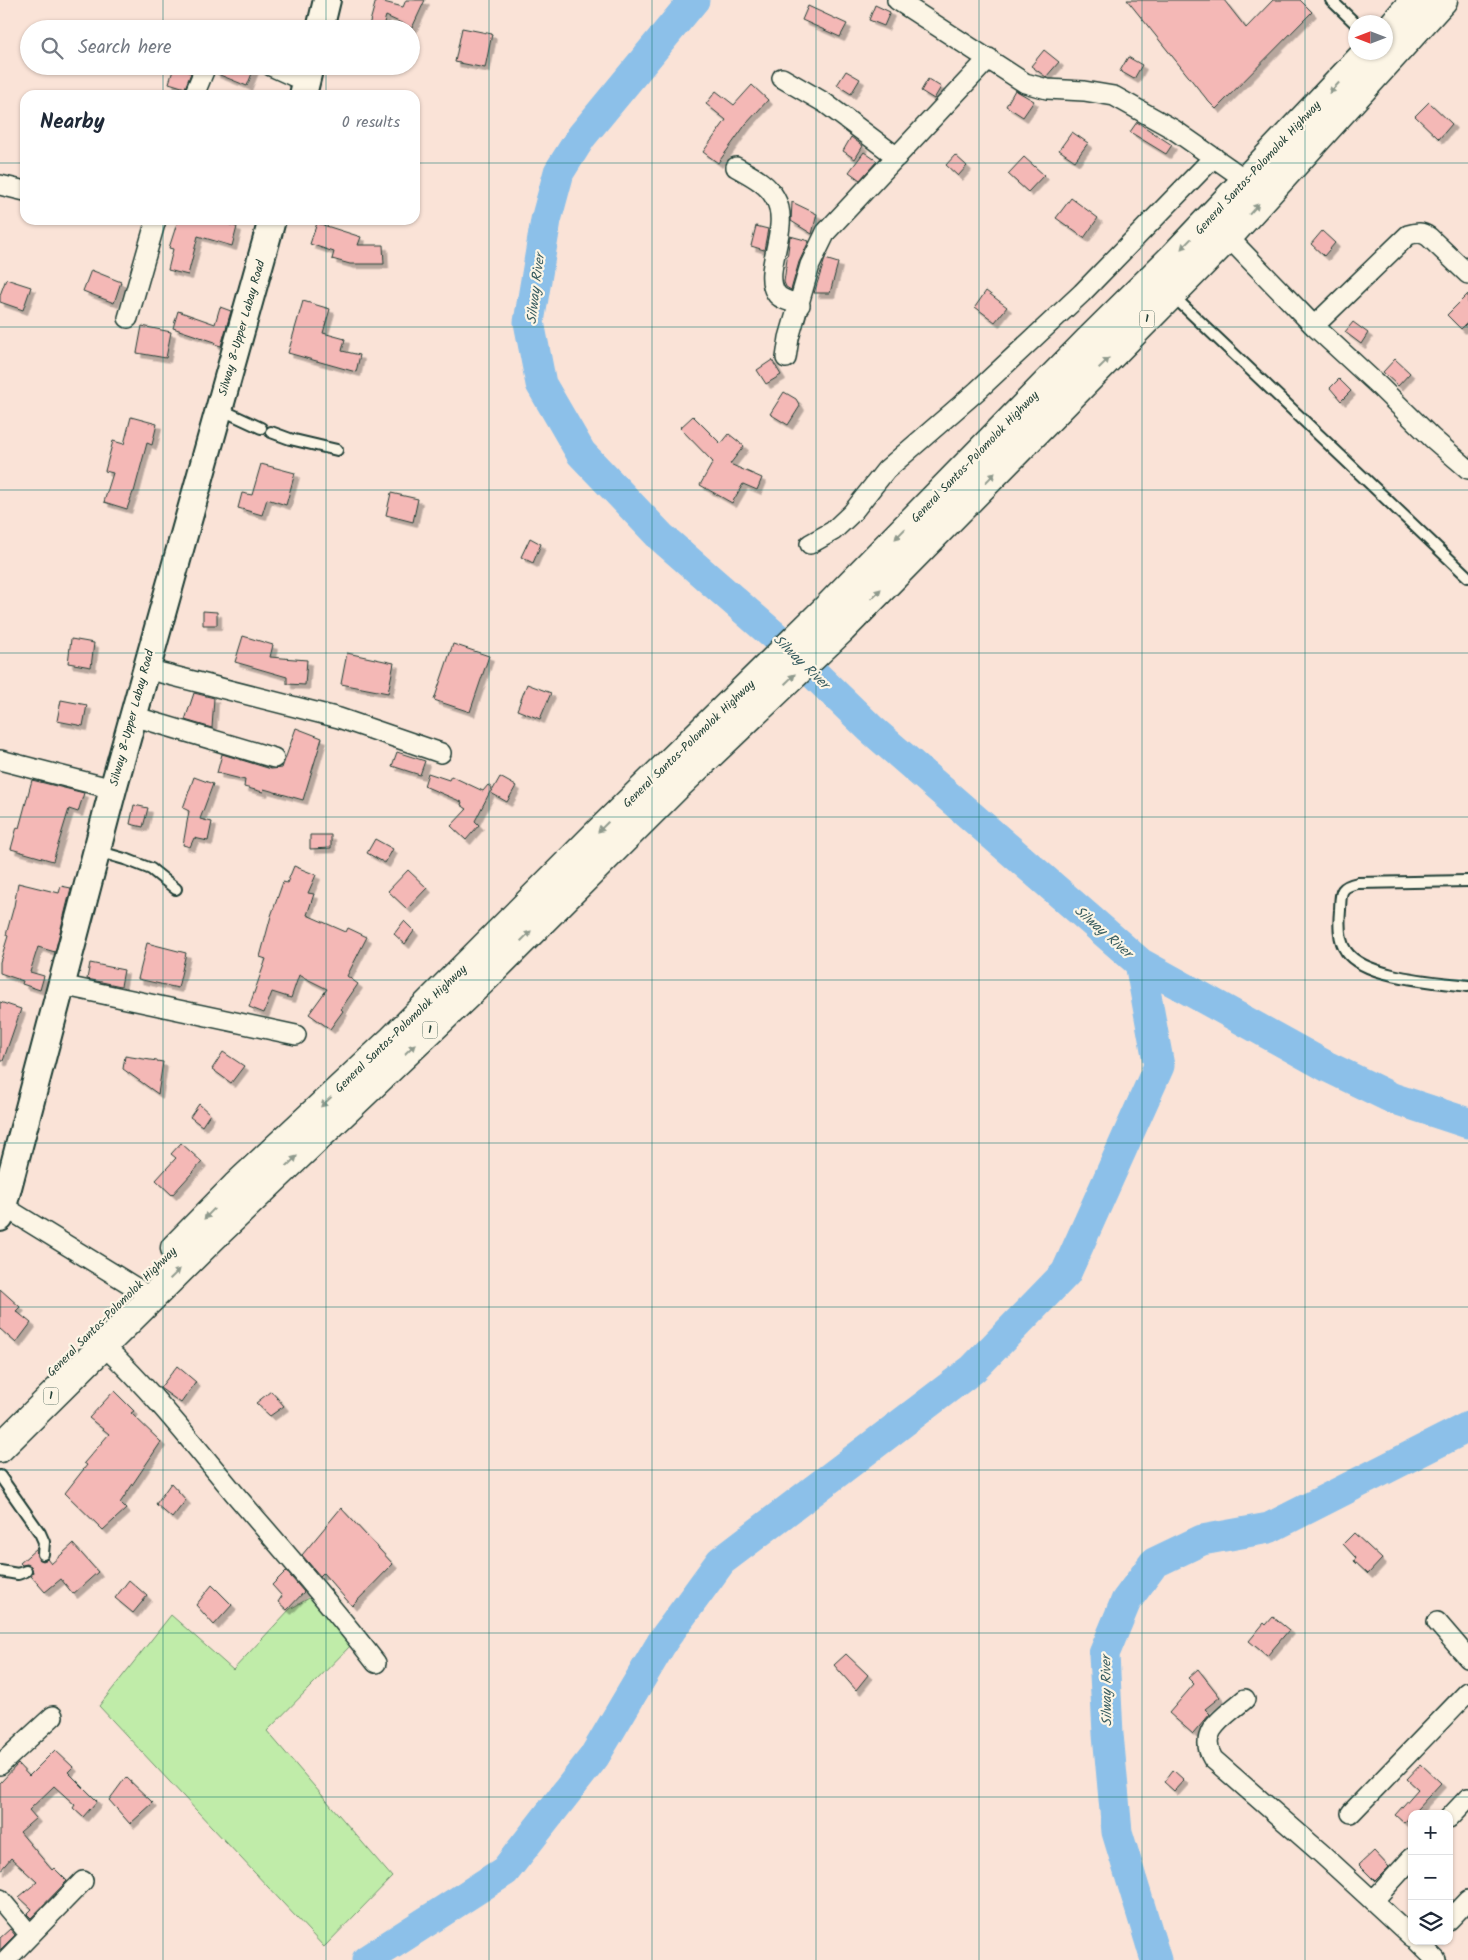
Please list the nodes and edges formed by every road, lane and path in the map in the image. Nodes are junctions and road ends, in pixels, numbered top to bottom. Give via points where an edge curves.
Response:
1 (327, 0) edge
2 (897, 0) edge
3 (1331, 0) edge
4 (1415, 0) edge
5 (1443, 0) edge
6 (1348, 16) edge
7 (322, 20) edge
8 (1393, 25) edge
9 (989, 58) junction
10 (1359, 60) edge
11 (202, 75) edge
12 (293, 75) edge
13 (782, 78) dead end
14 (307, 81) edge
15 (196, 90) edge
16 (897, 157) junction
17 (1214, 157) junction
18 (736, 167) dead end
19 (1246, 180) junction
20 (0, 185) edge
21 (20, 190) edge
22 (151, 225) edge
23 (271, 225) edge
24 (1228, 237) junction
25 (1468, 274) edge
26 (1171, 294) junction
27 (800, 305) junction
28 (128, 318) dead end
29 (1314, 326) junction
30 (786, 358) dead end
31 (220, 409) junction
32 (337, 450) dead end
33 (1468, 469) edge
34 (810, 544) dead end
35 (1468, 577) edge
36 (833, 620) junction
37 (146, 669) junction
38 (747, 704) junction
39 (133, 716) junction
40 (441, 753) dead end
41 (274, 758) dead end
42 (0, 760) edge
43 (113, 789) junction
44 (96, 851) junction
45 (1468, 881) edge
46 (176, 889) dead end
47 (61, 985) junction
48 (1468, 986) edge
49 (296, 1035) dead end
50 (2, 1212) edge
51 (138, 1289) junction
52 (103, 1345) junction
53 (0, 1425) edge
54 (0, 1448) edge
55 (0, 1476) edge
56 (43, 1554) dead end
57 (0, 1571) edge
58 (26, 1571) dead end
59 (1437, 1622) dead end
60 (1468, 1658) edge
61 (376, 1663) dead end
62 (1468, 1692) edge
63 (1244, 1698) dead end
64 (53, 1716) dead end
65 (0, 1765) edge
66 (1468, 1798) edge
67 (1351, 1813) dead end
68 (1453, 1814) edge
69 (1408, 1862) edge
70 (84, 1881) dead end
71 (0, 1899) edge
72 (1468, 1900) edge
73 (1373, 1901) junction
74 (1453, 1916) edge
75 (1408, 1932) edge
76 (30, 1934) junction
77 (6, 1960) edge

1 - 7 main road
2 - 9 street
3 - 6 lane
4 - 8 highway
24 -> 5 highway, 1
9 - 16 street
9 - 17 street via 1025,83 1047,89 1114,96
10 -> 19 highway, General Santos-Polomolok Highway / 1
11 - 15 street
12 - 14 street
13 - 16 street via 825,103
16 - 27 street via 826,232 810,265
17 - 19 street
17 - 34 street via 1082,293 886,470 852,513
18 - 27 street via 758,180 779,204 781,222 772,274 774,286 776,294
19 -> 36 highway, General Santos-Polomolok Highway / 1 via 1174,257 1088,341
20 - 21 street
22 - 28 street
23 - 31 main road, Silway 8-Upper Labay Road
24 - 26 highway, 1
24 - 29 street
25 - 29 street via 1429,237 1416,233 1408,236
26 - 35 lane
36 -> 26 highway, 1
27 - 30 street
29 - 33 street
31 - 32 lane via 290,439
31 - 37 main road, Silway 8-Upper Labay Road
36 - 38 highway, 1
37 - 39 main road, Silway 8-Upper Labay Road
37 - 40 street via 339,718
38 -> 51 highway, General Santos-Polomolok Highway / 1 via 603,828 393,1039 236,1186
52 -> 38 highway, 1 via 487,976 677,786
39 - 41 street
39 - 43 main road, Silway 8-Upper Labay Road
42 - 43 street
43 - 44 main road, Silway 8-Upper Labay Road
44 - 46 lane via 151,870
44 - 47 main road, Silway 8-Upper Labay Road
45 - 48 lane via 1358,883 1346,886 1340,893 1339,929 1345,950 1359,963 1398,977
47 - 49 street
47 - 50 main road, Silway 8-Upper Labay Road
50 - 51 street
51 - 53 highway, General Santos-Polomolok Highway / 1
52 - 54 highway, 1
52 - 61 street via 178,1425 336,1611
55 - 56 lane via 40,1533 44,1542
57 - 58 lane via 18,1574
59 - 60 street
62 - 67 street
63 - 73 street via 1210,1732 1208,1750 1213,1759
64 - 65 street
66 - 68 street
69 - 73 street
70 - 76 street
71 - 76 street
72 - 74 street
73 - 75 street
76 - 77 street

